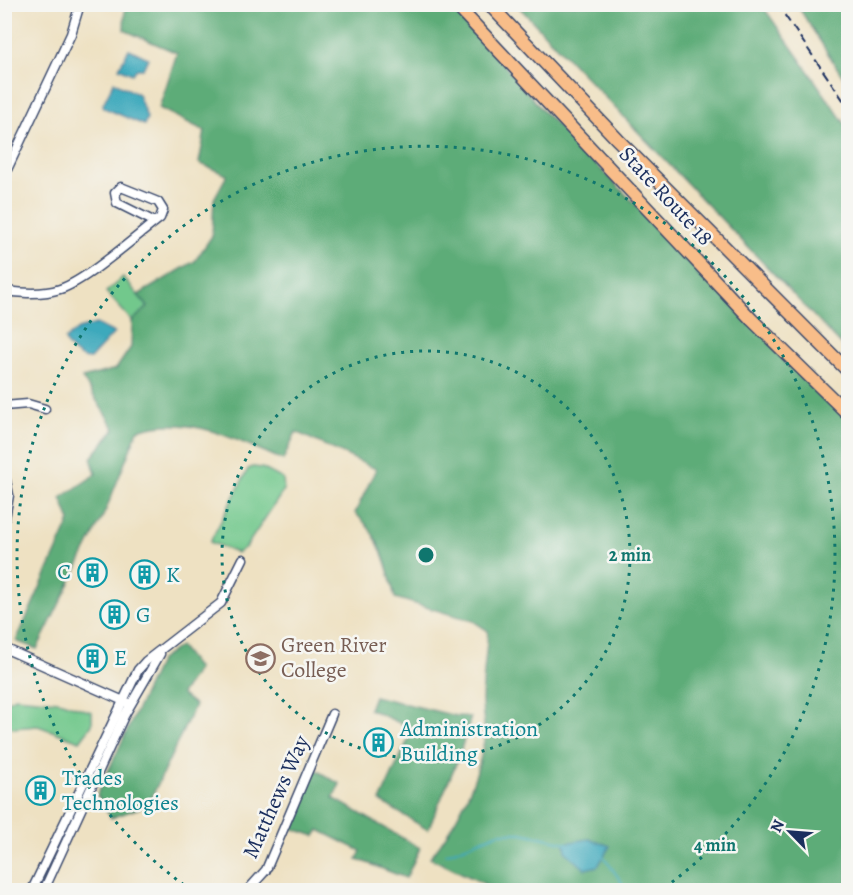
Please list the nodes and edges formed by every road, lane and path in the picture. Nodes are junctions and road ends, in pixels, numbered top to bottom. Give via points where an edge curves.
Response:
1 (80, 4) edge
2 (454, 4) edge
3 (489, 4) edge
4 (4, 176) edge
5 (155, 222) junction
6 (4, 291) edge
7 (849, 371) edge
8 (4, 406) edge
9 (45, 409) dead end
10 (849, 414) edge
11 (4, 471) edge
12 (4, 524) edge
13 (243, 559) dead end
14 (4, 648) edge
15 (127, 703) junction
16 (332, 714) dead end
17 (32, 891) edge
18 (44, 891) edge
19 (248, 891) edge

1 - 4 street via 71,34
2 - 10 highway, State Route 18 via 752,321
3 - 7 highway, State Route 18 via 618,140
5 - 5 street via 162,214 158,202 125,188 115,193 117,203
5 - 6 street via 68,286 42,293
8 - 9 street via 28,404
11 - 12 street via 9,495
13 - 15 street via 221,603 138,670
14 - 15 street
15 - 17 street
15 - 18 street
16 - 19 street, Matthews Way via 266,870

